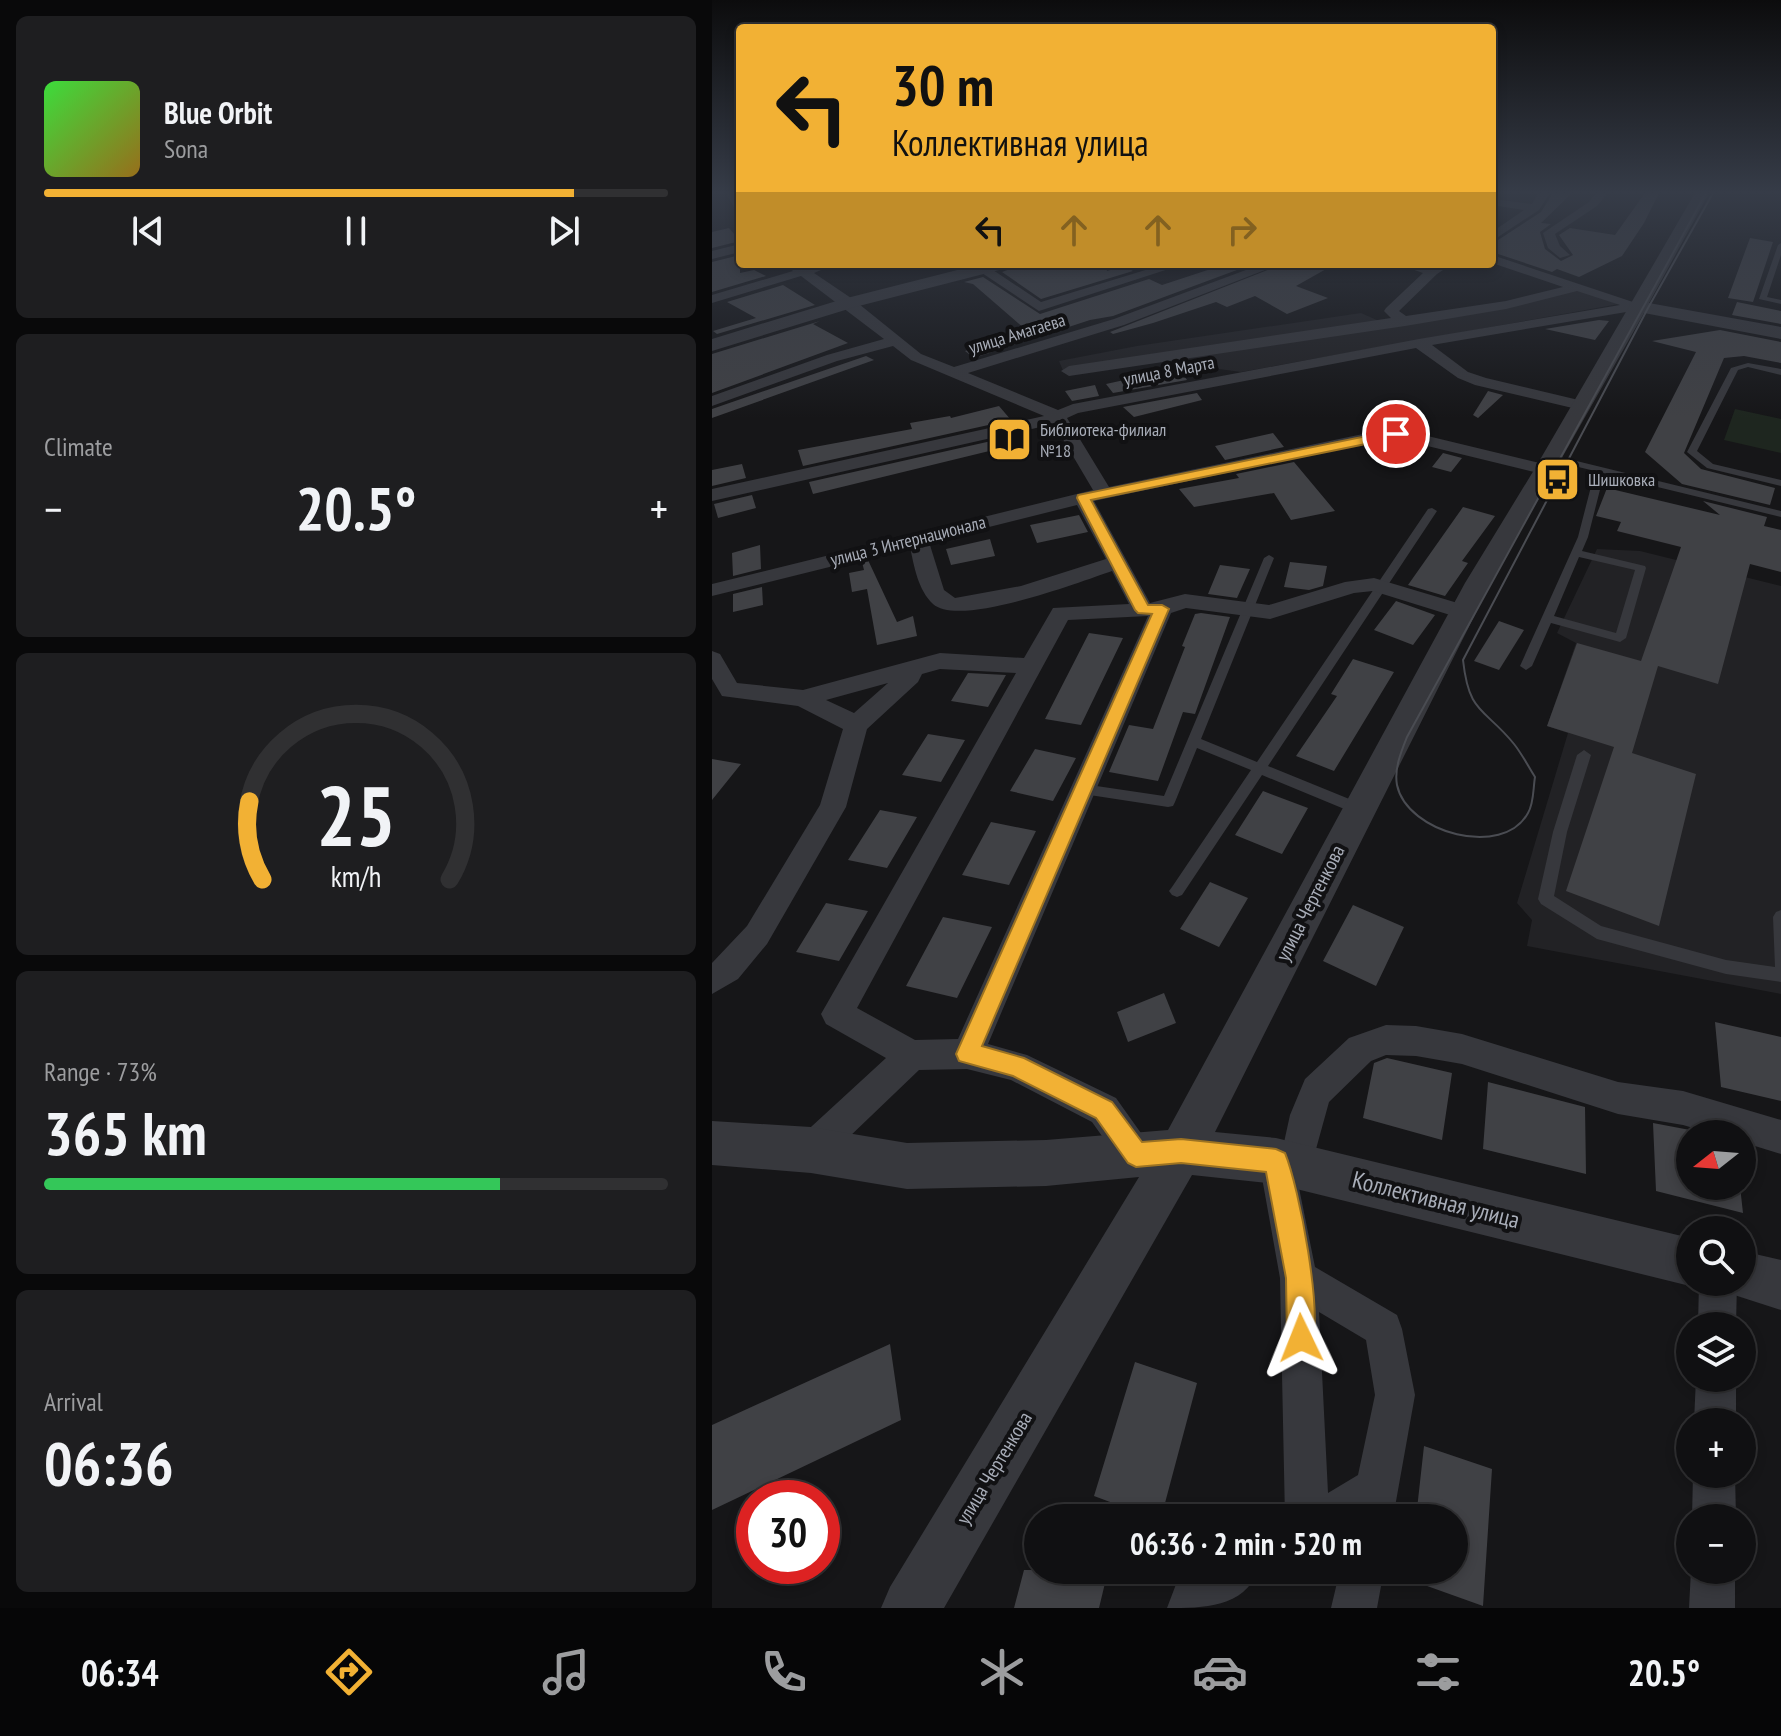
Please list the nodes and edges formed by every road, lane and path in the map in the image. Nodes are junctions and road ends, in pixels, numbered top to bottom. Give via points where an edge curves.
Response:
1 (797, 268) edge
2 (984, 268) edge
3 (994, 268) edge
4 (1165, 268) edge
5 (1263, 268) edge
6 (1420, 268) edge
7 (1438, 268) edge
8 (1520, 268) edge
9 (1667, 268) edge
10 (1672, 268) edge
11 (1773, 268) edge
12 (1432, 271) junction
13 (1578, 287) junction
14 (712, 299) edge
15 (1781, 302) edge
16 (849, 303) junction
17 (1648, 308) junction
18 (1405, 322) junction
19 (1781, 333) edge
20 (896, 340) junction
21 (1419, 343) junction
22 (712, 345) edge
23 (1069, 371) dead end
24 (1781, 372) edge
25 (952, 373) junction
26 (712, 401) edge
27 (1581, 405) junction
28 (1058, 416) junction
29 (1557, 464) junction
30 (1600, 470) junction
31 (1781, 483) edge
32 (1104, 493) junction
33 (712, 495) edge
34 (1083, 498) junction
35 (1432, 511) dead end
36 (1781, 514) edge
37 (918, 539) junction
38 (1575, 553) junction
39 (1269, 558) dead end
40 (1117, 562) junction
41 (1382, 586) junction
42 (712, 590) edge
43 (1152, 610) junction
44 (1247, 610) junction
45 (1463, 612) junction
46 (1547, 618) junction
47 (712, 659) edge
48 (1031, 666) junction
49 (1526, 666) dead end
50 (913, 668) junction
51 (803, 698) junction
52 (856, 725) junction
53 (1193, 741) junction
54 (1584, 755) dead end
55 (1260, 768) junction
56 (1083, 789) junction
57 (1359, 809) junction
58 (1177, 891) dead end
59 (1781, 917) edge
60 (1781, 963) edge
61 (1781, 975) edge
62 (712, 980) edge
63 (967, 1054) junction
64 (912, 1055) junction
65 (1781, 1137) edge
66 (712, 1143) edge
67 (811, 1150) junction
68 (1158, 1153) junction
69 (1286, 1164) junction
70 (1676, 1259) edge
71 (1299, 1278) junction
72 (1756, 1279) edge
73 (1781, 1285) edge
74 (1374, 1503) edge
75 (1307, 1504) edge
76 (1213, 1584) edge
77 (1359, 1584) edge
78 (1713, 1584) edge
79 (911, 1608) edge
80 (1190, 1608) edge
81 (1354, 1608) edge
82 (1712, 1608) edge

1 - 14 street
1 - 16 street
2 - 16 street
3 - 4 street via 1039,307
5 - 25 street, улица Амагаева via 1119,322
6 - 12 street
7 - 12 street
8 - 13 street
9 - 17 street, улица Чертенкова
10 - 17 street, улица Чертенкова
11 - 15 lane via 1763,299
12 - 18 street via 1391,311
13 - 17 street
13 - 18 street
16 - 20 street
16 - 22 street
17 - 19 street
17 - 21 street, улица 8 Марта
17 - 27 street, улица Чертенкова
17 - 29 street
18 - 23 street
20 - 25 street via 916,357
20 - 26 street
21 - 27 street via 1481,382
21 - 28 street, улица 8 Марта
24 - 31 lane via 1748,365 1735,368 1692,452 1710,466
25 - 28 street
27 - 29 street, улица Чертенкова
28 - 32 street
28 - 33 street, улица 8 Марта
29 - 30 lane
29 - 32 street, улица 3 Интернационала via 1396,434
29 - 45 street, улица Чертенкова
30 - 36 lane
30 - 38 lane
32 - 34 street, улица 3 Интернационала
34 - 37 street, улица 3 Интернационала
34 - 40 street
35 - 41 lane
37 - 40 street via 936,591 950,605 1077,578
37 - 42 street, улица 3 Интернационала
38 - 46 lane
38 - 46 lane via 1641,568 1620,638
39 - 44 lane
40 - 43 street
41 - 44 street via 1352,587 1270,612
41 - 45 street
41 - 55 lane
43 - 44 street via 1185,601
43 - 48 street via 1061,613
43 - 56 street
44 - 53 lane
45 - 57 street, улица Чертенкова
46 - 49 lane
47 - 51 street via 730,690
48 - 50 street via 940,661
48 - 64 street via 837,1014
50 - 51 street
50 - 52 street
51 - 52 street
52 - 62 street via 833,807 757,935
53 - 55 lane
53 - 56 lane via 1168,802
54 - 61 lane via 1546,899 1597,932 1726,967
55 - 57 lane
55 - 58 lane
56 - 63 street
57 - 68 street, улица Чертенкова
59 - 60 lane
63 - 64 street
63 - 68 street via 1016,1066 1104,1110
64 - 67 street
65 - 69 street via 1683,1108 1618,1098 1462,1049 1386,1040 1360,1049 1317,1091
66 - 67 street, Коллективная улица
67 - 68 street, Коллективная улица via 907,1166 1046,1163
68 - 69 street, Коллективная улица
68 - 79 street, улица Чертенкова
69 - 70 street, Коллективная улица
69 - 71 street
71 - 74 street via 1383,1329 1395,1395
71 - 75 street
72 - 73 street
76 - 80 street via 1194,1595
77 - 81 street
78 - 82 street

